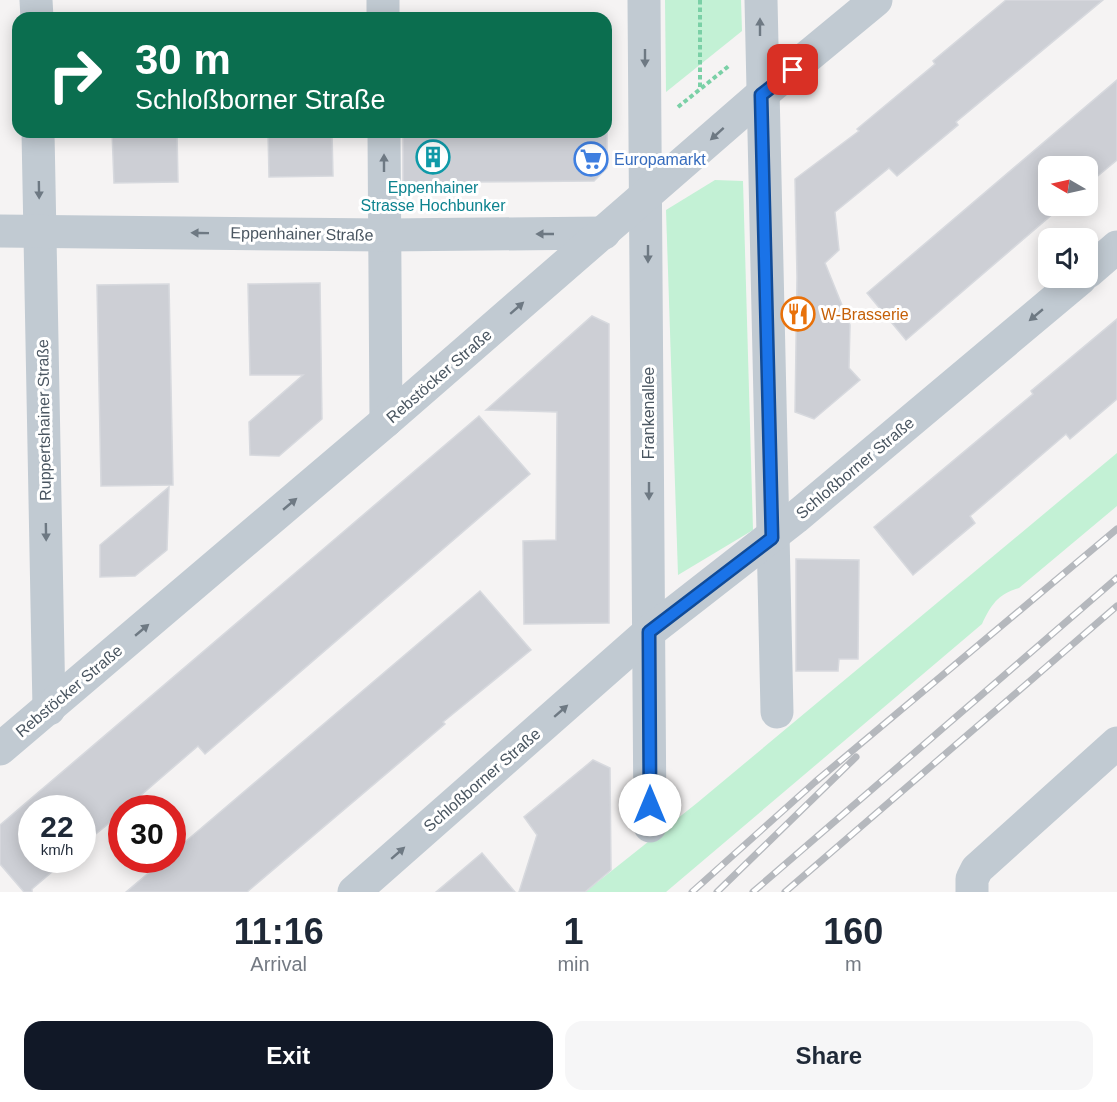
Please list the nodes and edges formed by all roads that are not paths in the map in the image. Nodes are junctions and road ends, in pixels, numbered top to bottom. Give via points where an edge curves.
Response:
1 (644, 0) edge
2 (761, 0) edge
3 (876, 0) edge
4 (761, 95) junction
5 (38, 138) edge
6 (384, 138) edge
7 (648, 196) junction
8 (0, 231) edge
9 (40, 231) junction
10 (604, 233) junction
11 (385, 235) junction
12 (1117, 247) edge
13 (1098, 263) edge
14 (1069, 288) edge
15 (386, 422) junction
16 (772, 538) junction
17 (649, 632) junction
18 (49, 709) junction
19 (777, 712) dead end
20 (1117, 743) edge
21 (0, 748) edge
22 (650, 826) dead end
23 (354, 892) edge
24 (972, 892) edge

1 -> 7 street, Frankenallee
4 -> 2 street
3 - 4 street, Rebstöcker Straße
4 -> 7 street, Rebstöcker Straße
4 - 16 street
5 -> 9 street, Ruppertshainer Straße
11 -> 6 street
7 - 10 street, Rebstöcker Straße
7 -> 17 street, Frankenallee
8 - 9 street, Eppenhainer Straße
11 -> 9 street, Eppenhainer Straße
9 -> 18 street, Ruppertshainer Straße
10 -> 11 street, Eppenhainer Straße
15 -> 10 street, Rebstöcker Straße
11 - 15 street
12 - 13 street
14 -> 16 street, Schloßborner Straße
18 -> 15 street, Rebstöcker Straße
16 - 17 street, Schloßborner Straße
16 - 19 street
17 - 22 street, Frankenallee
23 -> 17 street, Schloßborner Straße
18 - 21 street, Rebstöcker Straße
20 - 24 street via 977,869

